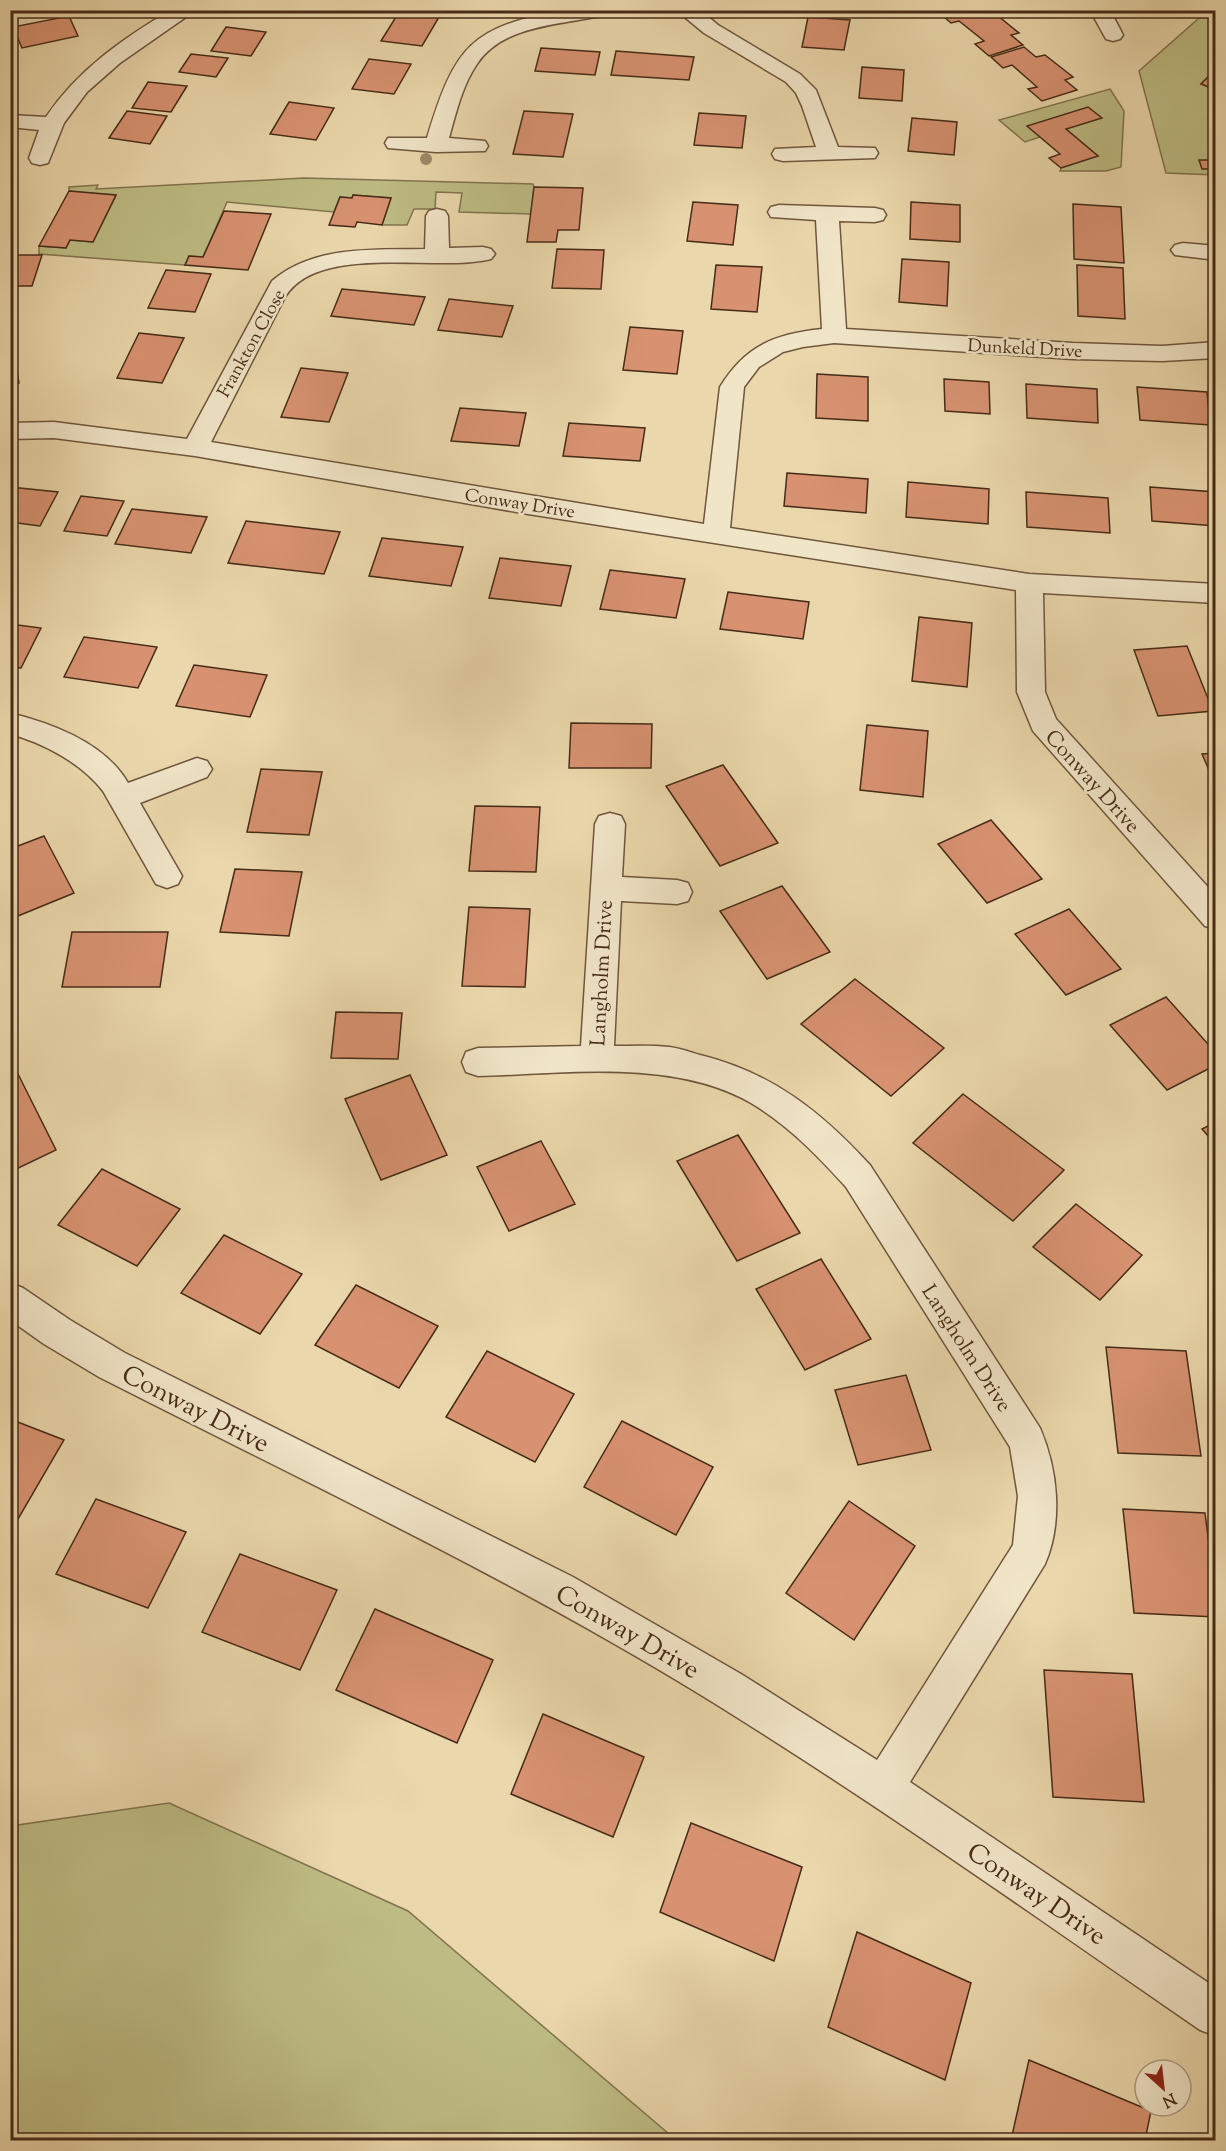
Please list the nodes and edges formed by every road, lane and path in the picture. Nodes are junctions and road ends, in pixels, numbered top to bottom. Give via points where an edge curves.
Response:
1 (186, 10) edge
2 (602, 10) edge
3 (686, 10) edge
4 (1100, 10) edge
5 (1113, 35) dead end
6 (11, 122) edge
7 (53, 124) junction
8 (396, 143) dead end
9 (436, 145) junction
10 (477, 146) dead end
11 (829, 153) junction
12 (867, 153) dead end
13 (783, 154) dead end
14 (40, 158) dead end
15 (779, 212) dead end
16 (827, 213) junction
17 (874, 215) dead end
18 (437, 216) dead end
19 (1184, 250) dead end
20 (1215, 253) edge
21 (483, 254) dead end
22 (437, 255) junction
23 (834, 336) junction
24 (1215, 350) edge
25 (10, 431) edge
26 (195, 448) junction
27 (716, 534) junction
28 (1029, 583) junction
29 (1215, 594) edge
30 (10, 723) edge
31 (197, 770) dead end
32 (122, 798) junction
33 (610, 824) dead end
34 (167, 876) dead end
35 (606, 888) junction
36 (677, 892) dead end
37 (1215, 917) edge
38 (597, 1059) junction
39 (478, 1062) dead end
40 (10, 1299) edge
41 (883, 1788) junction
42 (1215, 2014) edge

1 - 7 street via 105,64 75,93
2 - 9 street via 532,25 487,41 474,54 450,96
3 - 11 street via 794,78 813,106
4 - 5 street
6 - 7 street
7 - 14 street
8 - 9 street
9 - 10 street
11 - 12 street
11 - 13 street
15 - 16 street
16 - 17 street
16 - 23 street
18 - 22 street
19 - 20 street
21 - 22 street, Frankton Close
22 - 26 street, Frankton Close via 333,261 293,275 273,297
23 - 24 street, Dunkeld Drive via 1106,352
23 - 27 street, Dunkeld Drive via 768,349 740,372 732,387
25 - 26 street, Conway Drive via 54,429
26 - 27 street, Conway Drive
27 - 28 street, Conway Drive
28 - 29 street, Conway Drive
28 - 37 street, Conway Drive via 1031,692 1043,724
30 - 32 street via 61,742 87,758 102,769
31 - 32 street
32 - 34 street
33 - 35 street, Langholm Drive
35 - 36 street, Langholm Drive
35 - 38 street, Langholm Drive
38 - 39 street, Langholm Drive
38 - 41 street, Langholm Drive via 670,1061 714,1072 761,1092 825,1140 858,1176 1027,1441 1037,1476 1038,1516 1031,1551
40 - 41 street, Conway Drive via 112,1365 559,1591 728,1688
41 - 42 street, Conway Drive

